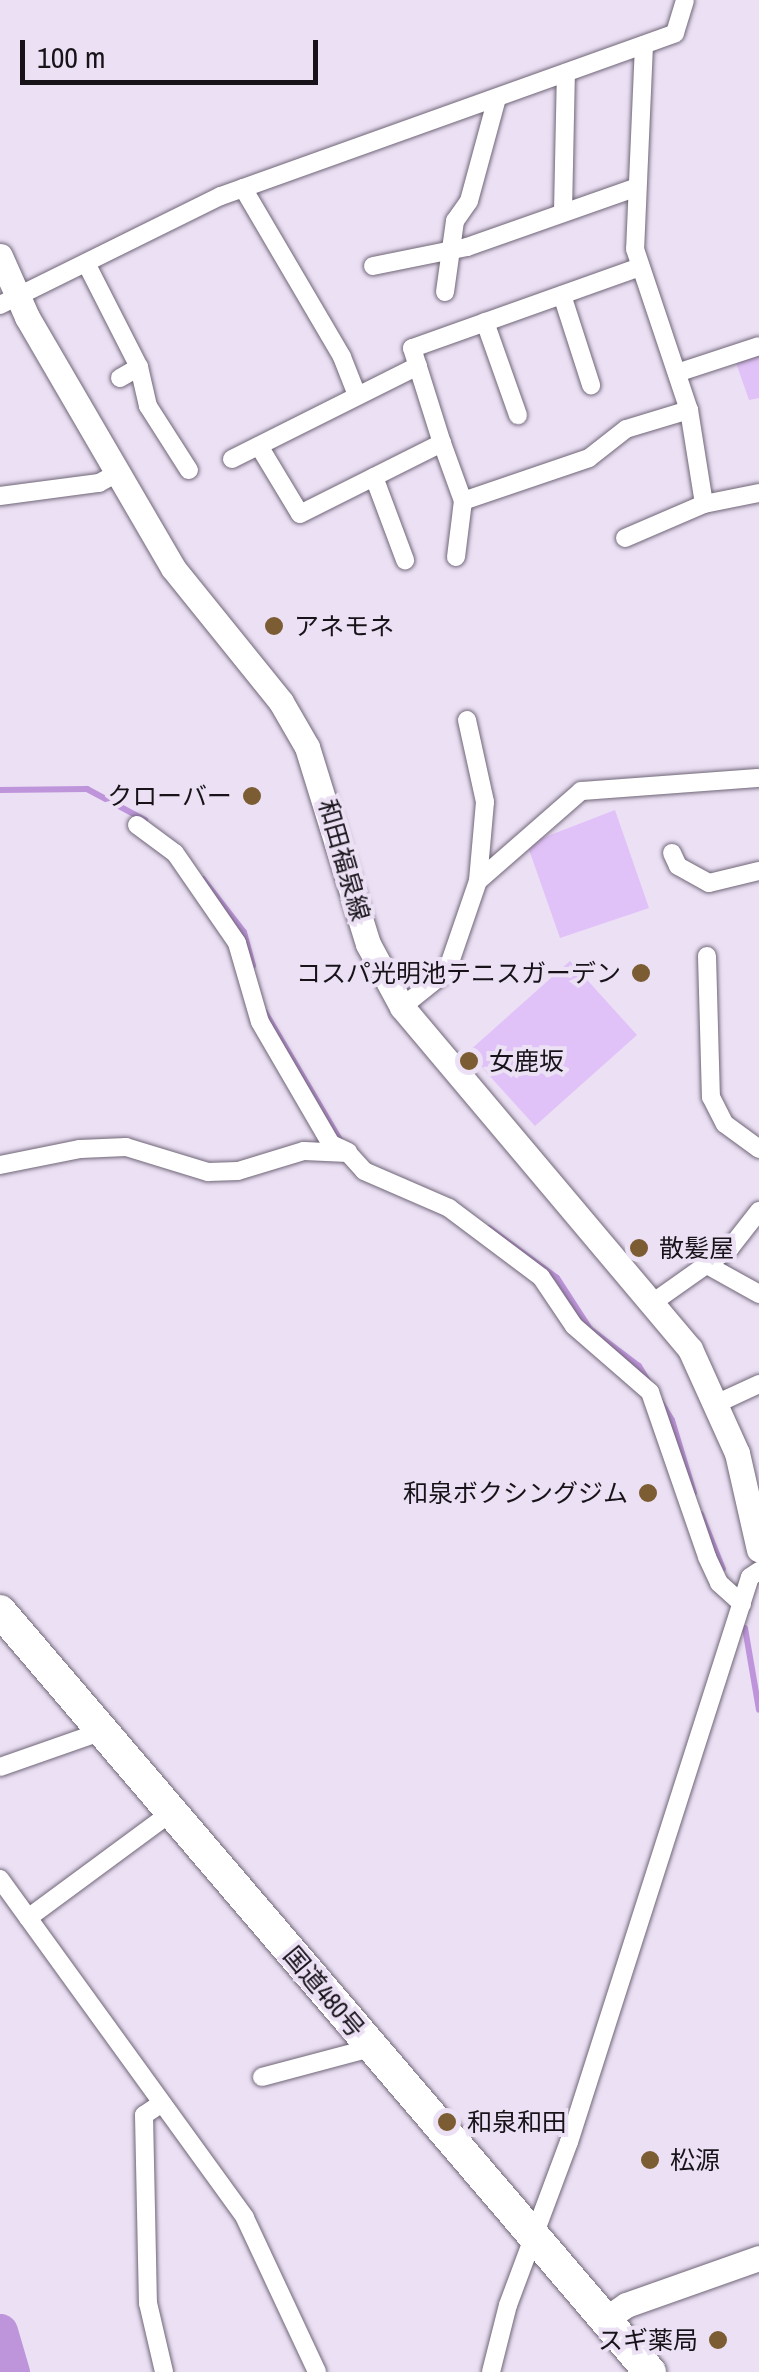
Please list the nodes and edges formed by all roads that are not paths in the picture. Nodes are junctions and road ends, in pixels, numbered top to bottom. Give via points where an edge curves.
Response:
1 (686, 0) edge
2 (644, 46) junction
3 (566, 73) junction
4 (497, 98) junction
5 (637, 187) junction
6 (243, 188) junction
7 (564, 212) junction
8 (450, 252) junction
9 (0, 256) edge
10 (86, 264) junction
11 (373, 266) dead end
12 (640, 267) junction
13 (445, 292) dead end
14 (562, 295) junction
15 (9, 301) edge
16 (485, 322) junction
17 (759, 346) edge
18 (418, 366) junction
19 (140, 367) junction
20 (677, 372) junction
21 (120, 378) dead end
22 (591, 386) dead end
23 (358, 395) junction
24 (690, 410) junction
25 (518, 416) dead end
26 (442, 443) junction
27 (258, 446) junction
28 (232, 459) dead end
29 (177, 462) dead end
30 (115, 474) junction
31 (374, 477) junction
32 (759, 493) edge
33 (0, 496) edge
34 (463, 501) junction
35 (704, 504) junction
36 (625, 538) dead end
37 (456, 557) dead end
38 (405, 560) dead end
39 (467, 720) dead end
40 (759, 778) edge
41 (137, 825) dead end
42 (672, 853) dead end
43 (759, 871) edge
44 (478, 880) junction
45 (707, 956) dead end
46 (402, 1007) junction
47 (759, 1149) edge
48 (348, 1153) junction
49 (0, 1165) edge
50 (759, 1211) edge
51 (706, 1265) junction
52 (759, 1294) edge
53 (655, 1302) junction
54 (759, 1384) edge
55 (718, 1403) junction
56 (759, 1550) edge
57 (759, 1571) edge
58 (742, 1604) junction
59 (0, 1610) edge
60 (103, 1731) junction
61 (0, 1767) edge
62 (172, 1812) junction
63 (0, 1879) edge
64 (28, 1918) junction
65 (371, 2048) junction
66 (262, 2077) dead end
67 (159, 2105) junction
68 (531, 2237) junction
69 (759, 2258) edge
70 (606, 2319) junction
71 (164, 2372) edge
72 (317, 2372) edge
73 (491, 2372) edge
74 (650, 2372) edge

1 - 2 street via 676,33
2 - 3 street
2 - 5 street
3 - 4 street
3 - 7 street
4 - 6 street
4 - 8 street
5 - 7 street
5 - 12 street
6 - 10 street
6 - 23 street
7 - 8 street
8 - 11 street
8 - 13 street
9 - 15 main road, 和田福泉線
10 - 15 street
10 - 19 street
12 - 14 street
12 - 20 street
14 - 16 street
14 - 22 street
15 - 30 main road, 和田福泉線
16 - 18 street via 412,348
16 - 25 street
17 - 20 street
18 - 23 street
18 - 26 street
19 - 21 street
19 - 29 street via 148,406
20 - 24 street
23 - 27 street
24 - 34 street via 626,429 588,458
24 - 35 street
26 - 31 street
26 - 34 street
27 - 28 street
27 - 31 street via 300,514
30 - 33 street via 99,483
30 - 46 main road, 和田福泉線 via 173,568 282,702 307,747 368,944
31 - 38 street
32 - 35 street
34 - 37 street
35 - 36 street via 649,538
39 - 44 street via 485,802
40 - 44 street via 591,786 554,810
41 - 48 street via 175,853 237,943 260,1022 331,1144
42 - 43 street via 678,866 709,883
44 - 46 street via 447,971
45 - 47 street via 711,1097 725,1124
46 - 53 main road, 和田福泉線
48 - 49 street via 304,1151 238,1171 208,1172 126,1148 80,1149
48 - 58 street via 364,1171 449,1208 541,1277 574,1326 635,1373 659,1409 706,1558 718,1583
50 - 51 street via 730,1248
51 - 52 street
51 - 53 street
53 - 55 main road, 和田福泉線
54 - 55 street
55 - 56 main road, 和田福泉線 via 738,1452
57 - 58 street
58 - 68 street via 569,2142
59 - 60 highway, 国道480号
60 - 61 street
60 - 62 highway, 国道480号
62 - 64 street
62 - 65 highway, 国道480号
63 - 64 street
64 - 67 street via 85,1990
65 - 66 street
65 - 68 highway, 国道480号
67 - 71 street via 144,2115 148,2303
67 - 72 street via 246,2218
68 - 70 highway, 国道480号
68 - 73 street
69 - 70 main road via 626,2304
70 - 74 highway, 国道480号

